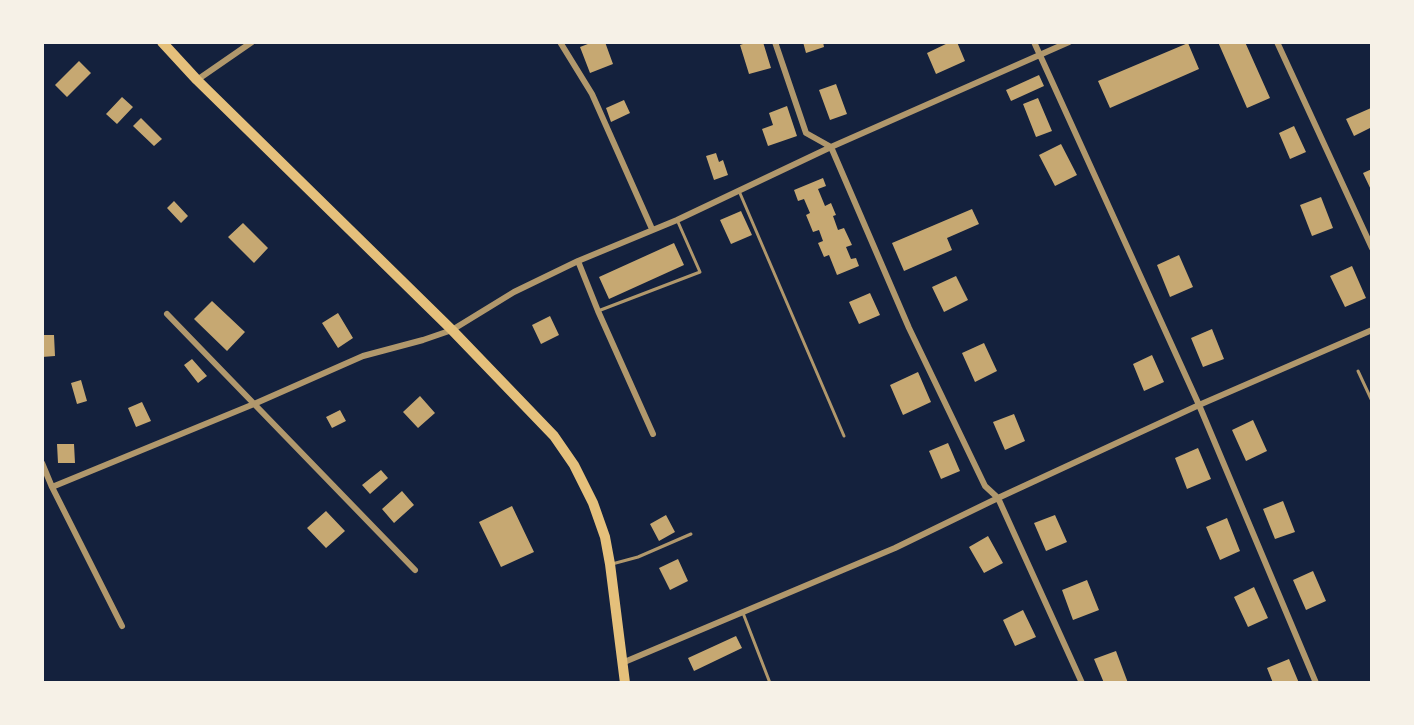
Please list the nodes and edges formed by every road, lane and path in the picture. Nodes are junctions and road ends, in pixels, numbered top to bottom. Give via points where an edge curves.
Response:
1 (162, 42) edge
2 (252, 42) edge
3 (560, 42) edge
4 (775, 42) edge
5 (1034, 42) edge
6 (1069, 42) edge
7 (1276, 42) edge
8 (1040, 56) junction
9 (197, 80) junction
10 (831, 147) junction
11 (739, 190) junction
12 (677, 220) junction
13 (652, 229) junction
14 (1372, 248) edge
15 (578, 261) junction
16 (598, 311) junction
17 (167, 314) dead end
18 (452, 330) junction
19 (1372, 330) edge
20 (1358, 371) dead end
21 (1372, 401) edge
22 (254, 404) junction
23 (1199, 405) junction
24 (653, 434) dead end
25 (844, 436) dead end
26 (42, 463) edge
27 (52, 487) junction
28 (998, 498) junction
29 (691, 534) dead end
30 (610, 564) junction
31 (415, 570) dead end
32 (743, 613) junction
33 (122, 626) dead end
34 (622, 663) junction
35 (625, 683) edge
36 (770, 683) edge
37 (1082, 683) edge
38 (1316, 683) edge

1 - 9 main road
2 - 9 street
3 - 13 street via 592,94
4 - 10 street via 806,134
5 - 8 street
6 - 8 street
7 - 14 street
8 - 10 street
8 - 23 street
9 - 18 main road
10 - 11 street
10 - 28 street via 909,328 986,486
11 - 12 street
11 - 25 lane
12 - 13 street
12 - 16 lane via 700,272
13 - 15 street
15 - 16 street
15 - 18 street via 514,292
16 - 24 street
17 - 22 street
18 - 22 street via 363,356
18 - 30 main road via 554,436 574,465 593,503
19 - 23 street
20 - 21 lane
22 - 27 street
22 - 31 street
23 - 28 street
23 - 38 street
26 - 27 street
27 - 33 street
28 - 32 street via 895,548
28 - 37 street
29 - 30 lane via 638,557
30 - 34 main road
32 - 34 street
32 - 36 lane
34 - 35 main road

